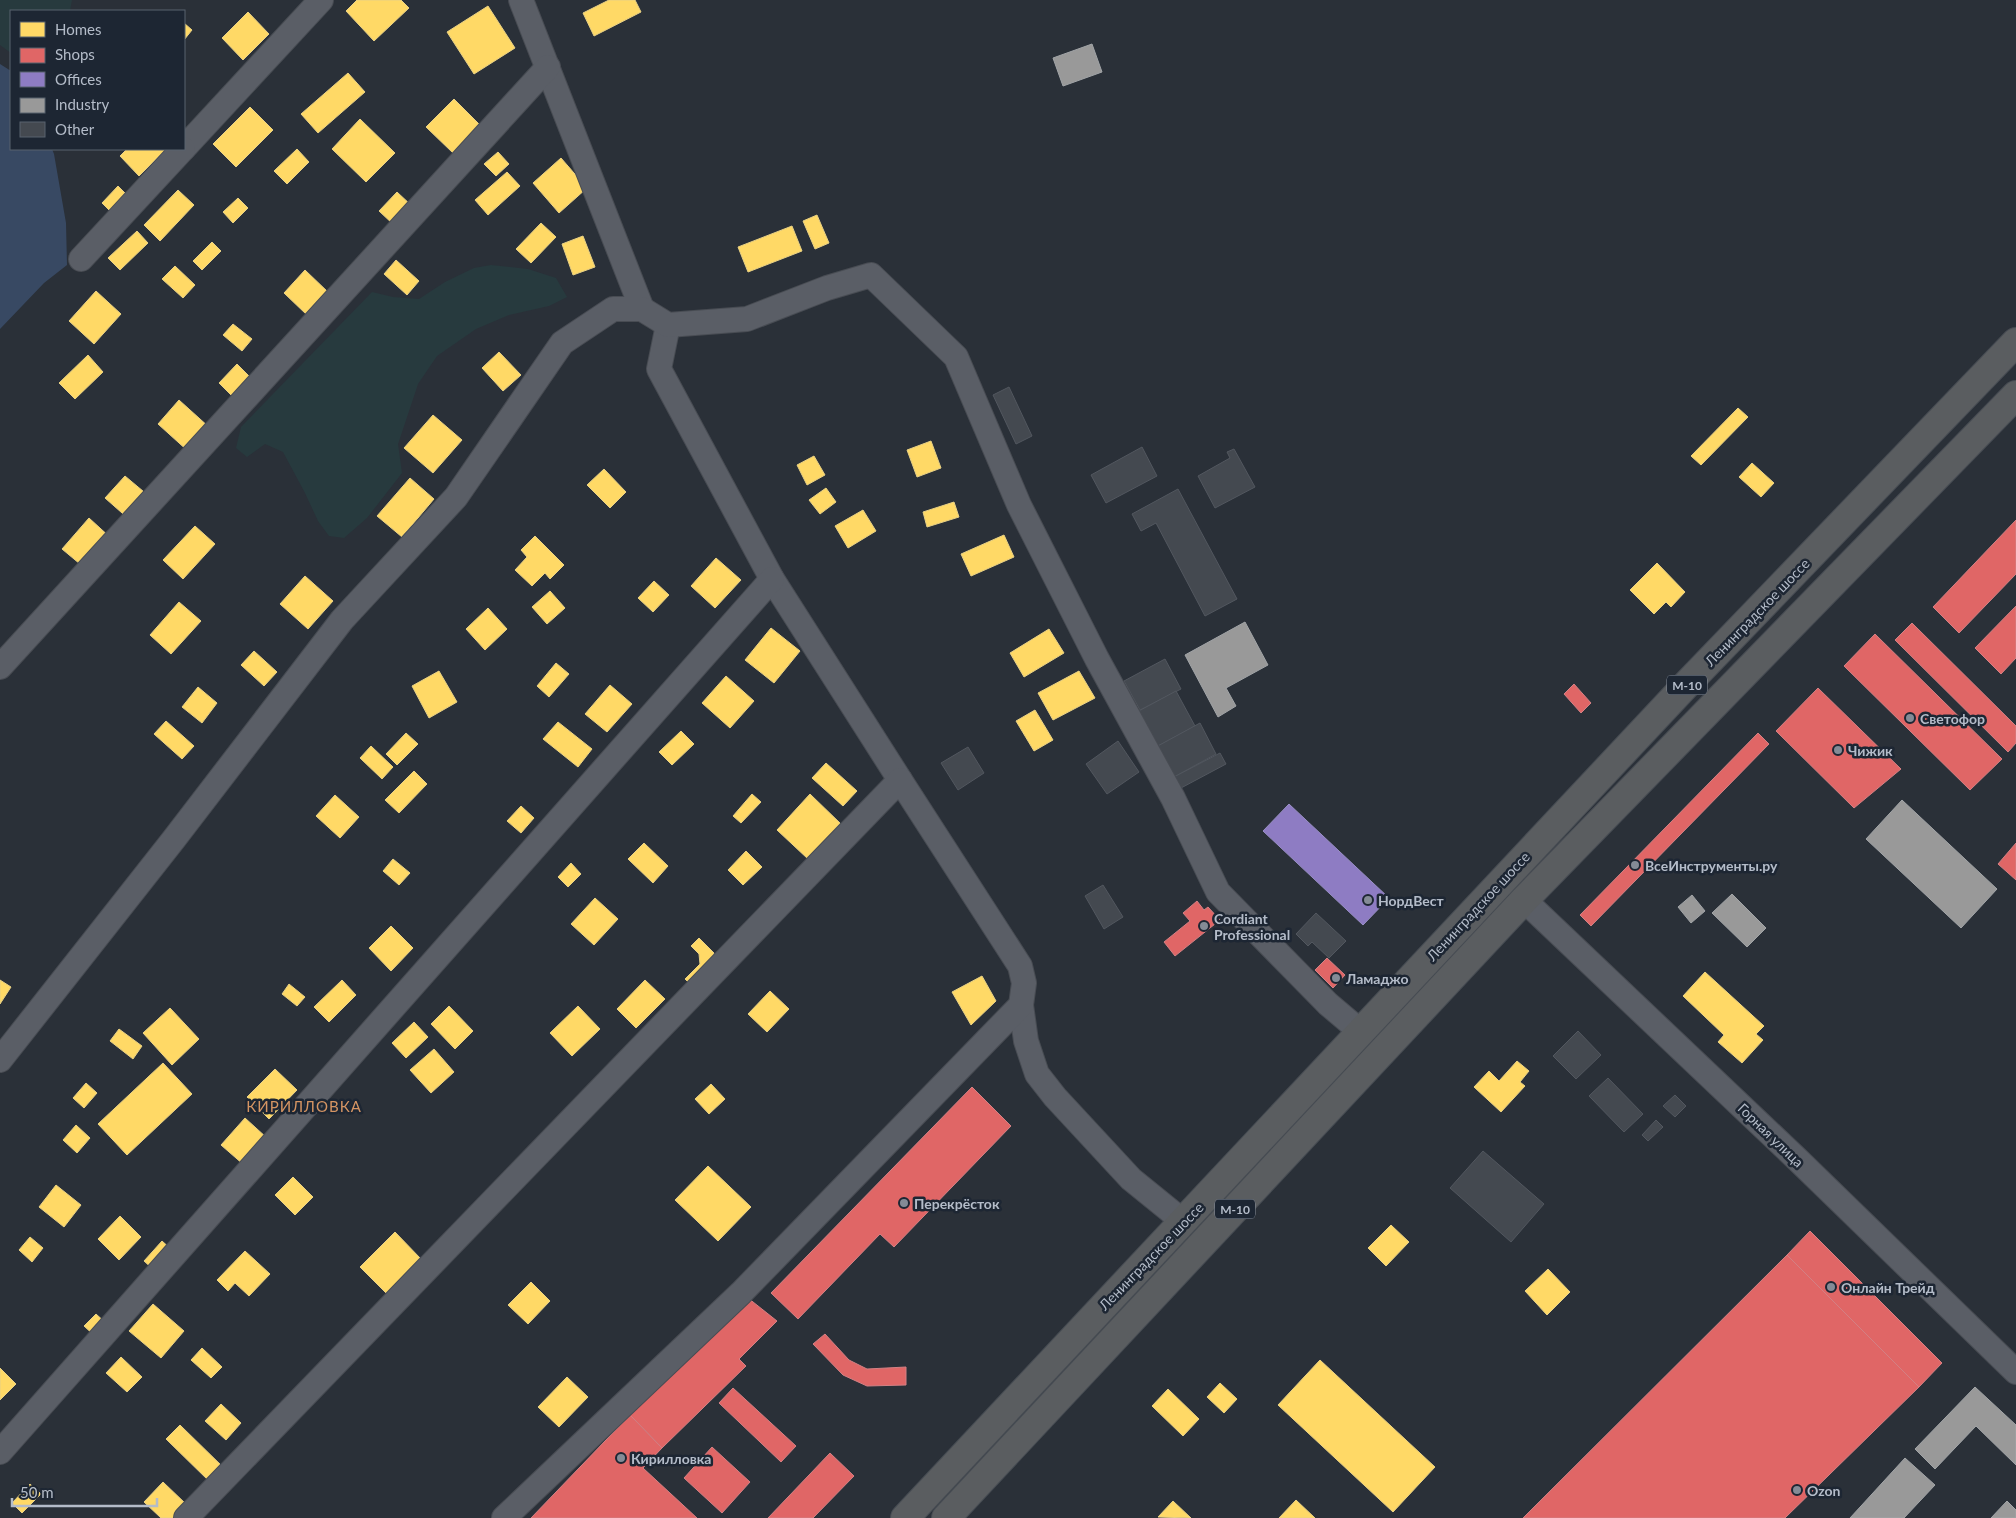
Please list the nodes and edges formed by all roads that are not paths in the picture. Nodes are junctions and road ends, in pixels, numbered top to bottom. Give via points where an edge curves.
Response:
1 (321, 0) edge
2 (522, 0) edge
3 (548, 67) junction
4 (185, 146) edge
5 (181, 150) edge
6 (81, 259) dead end
7 (642, 309) junction
8 (668, 325) junction
9 (2016, 342) edge
10 (2016, 395) edge
11 (772, 579) junction
12 (0, 667) edge
13 (900, 780) junction
14 (1524, 900) junction
15 (1021, 1005) junction
16 (1360, 1031) junction
17 (0, 1060) edge
18 (1184, 1222) junction
19 (2016, 1372) edge
20 (0, 1452) edge
21 (186, 1518) edge
22 (504, 1518) edge
23 (905, 1518) edge
24 (946, 1518) edge

1 - 4 street
2 - 3 street
3 - 7 street
3 - 12 street
5 - 6 street
7 - 8 street
7 - 17 street via 613,309 562,343 456,497 342,620
8 - 11 street via 659,369
8 - 16 street via 747,319 871,275 956,357 1019,505 1097,659 1173,798 1218,892 1328,1004
9 - 16 highway, Ленинградское шоссе / М-10
10 - 14 highway, Ленинградское шоссе / М-10
11 - 13 street
11 - 20 street
13 - 15 street via 1020,966 1024,983
13 - 21 street
14 - 19 street, Горная улица
14 - 24 highway, Ленинградское шоссе / М-10
15 - 18 street via 1026,1041 1037,1074 1055,1098 1131,1179
15 - 22 street via 741,1293
16 - 18 highway, Ленинградское шоссе / М-10
18 - 23 highway, Ленинградское шоссе / М-10

